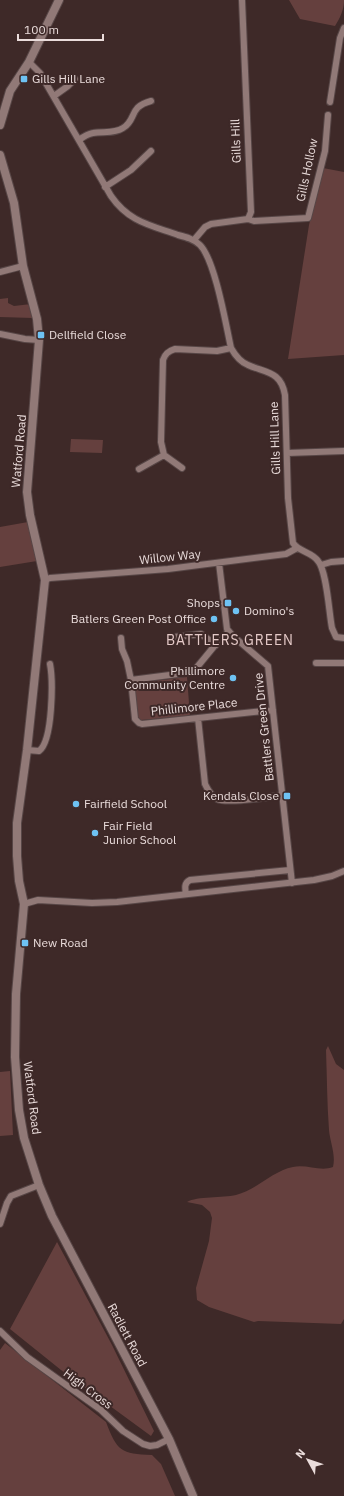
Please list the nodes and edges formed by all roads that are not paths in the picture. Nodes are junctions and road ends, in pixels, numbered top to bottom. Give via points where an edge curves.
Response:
1 (59, 0) edge
2 (242, 0) edge
3 (344, 28) edge
4 (29, 62) junction
5 (75, 79) dead end
6 (54, 96) junction
7 (151, 101) dead end
8 (330, 102) dead end
9 (328, 115) dead end
10 (0, 125) edge
11 (78, 140) junction
12 (151, 151) dead end
13 (0, 155) edge
14 (105, 186) junction
15 (248, 219) junction
16 (194, 240) junction
17 (23, 266) junction
18 (0, 272) edge
19 (0, 334) edge
20 (39, 340) junction
21 (231, 348) junction
22 (344, 451) edge
23 (287, 453) junction
24 (164, 455) junction
25 (182, 468) dead end
26 (139, 469) dead end
27 (297, 548) junction
28 (344, 561) edge
29 (219, 563) junction
30 (321, 565) junction
31 (45, 580) junction
32 (229, 632) junction
33 (175, 637) dead end
34 (121, 638) dead end
35 (344, 638) edge
36 (216, 645) junction
37 (344, 663) edge
38 (50, 664) dead end
39 (316, 664) dead end
40 (131, 680) junction
41 (273, 710) junction
42 (198, 718) junction
43 (27, 750) junction
44 (282, 795) junction
45 (290, 870) junction
46 (344, 871) edge
47 (292, 883) junction
48 (186, 894) junction
49 (24, 904) junction
50 (39, 1185) junction
51 (0, 1224) edge
52 (0, 1331) edge
53 (169, 1439) junction
54 (193, 1496) edge

1 - 4 main road
2 - 15 street, Gills Hill via 251,212
3 - 8 street via 340,38
4 - 6 street via 40,73
4 - 10 main road via 10,91
5 - 6 street
6 - 11 street
7 - 11 street via 138,106 124,128 112,132 92,133
9 - 15 street, Gills Hollow via 325,150 308,218 254,221
11 - 14 street
12 - 14 street via 131,170
13 - 17 main road, Watford Road via 14,203
14 - 16 street via 116,204 129,216
15 - 16 street via 211,224
16 - 21 street, Gills Hill Lane via 205,250 210,264
17 - 18 street
17 - 20 main road, Watford Road via 37,319
19 - 20 street via 25,340
20 - 31 main road, Watford Road via 27,492
21 - 23 street, Gills Hill Lane via 244,363 272,373 282,384 285,395
21 - 24 street via 217,351 174,349 167,353 163,360 161,442
22 - 23 street
23 - 27 street, Gills Hill Lane via 291,536
24 - 25 street
24 - 26 street
27 - 29 street, Willow Way via 286,554
27 - 30 street via 314,556
28 - 30 street
29 - 31 street, Willow Way
29 - 32 street via 226,626
30 - 35 street via 332,628 336,636
31 - 43 main road, Watford Road
32 - 36 street
32 - 41 street, Battlers Green Drive via 268,666
33 - 36 street via 201,634
34 - 40 street, Phillimore Place
36 - 40 street via 193,672
37 - 39 street
38 - 43 street via 51,714 44,745 39,751
40 - 42 street, Phillimore Place via 135,719 139,723
41 - 42 street, Phillimore Place
41 - 44 street, Battlers Green Drive
42 - 44 street via 205,784 210,794 226,801
43 - 49 main road, Watford Road via 17,823 19,881
44 - 45 street, Battlers Green Drive
45 - 47 street, Battlers Green Drive
45 - 48 street via 190,880 185,886
46 - 47 street via 324,878
47 - 48 street
48 - 49 street via 117,902 38,900
49 - 50 main road, Watford Road via 16,994 16,1081 24,1138
50 - 51 street via 11,1196
50 - 53 main road, Radlett Road via 66,1244
52 - 53 street, High Cross via 27,1357 100,1410 123,1432 150,1446
53 - 54 main road, Radlett Road

